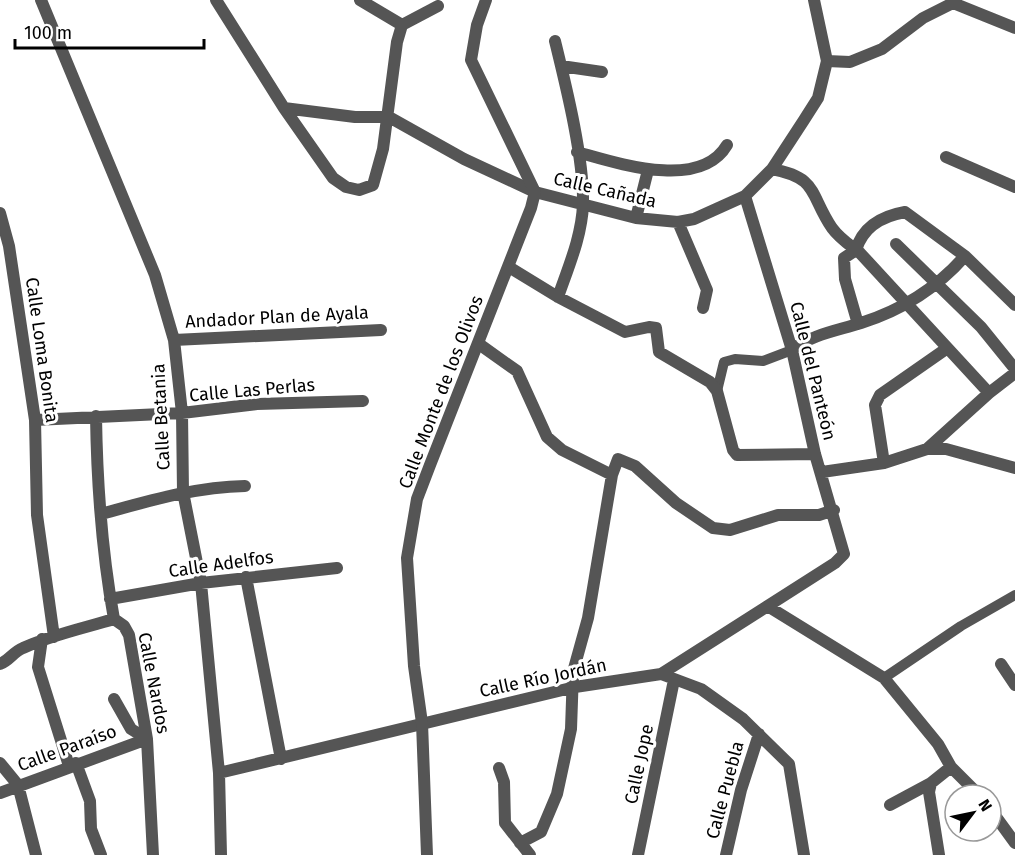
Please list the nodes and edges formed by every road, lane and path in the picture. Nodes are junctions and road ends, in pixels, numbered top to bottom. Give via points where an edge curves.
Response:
1 (41, 0) edge
2 (216, 0) edge
3 (360, 0) edge
4 (486, 0) edge
5 (814, 0) edge
6 (438, 6) dead end
7 (402, 25) junction
8 (1015, 28) edge
9 (555, 41) dead end
10 (827, 62) junction
11 (561, 66) junction
12 (602, 72) dead end
13 (284, 108) junction
14 (389, 117) junction
15 (727, 145) dead end
16 (577, 152) junction
17 (946, 157) dead end
18 (772, 169) junction
19 (648, 170) junction
20 (1015, 187) edge
21 (535, 192) junction
22 (745, 196) junction
23 (583, 204) junction
24 (0, 213) edge
25 (636, 218) junction
26 (678, 222) junction
27 (896, 244) dead end
28 (856, 250) junction
29 (965, 256) junction
30 (508, 267) junction
31 (938, 285) junction
32 (558, 297) junction
33 (905, 304) junction
34 (1015, 305) edge
35 (703, 308) dead end
36 (858, 324) junction
37 (381, 330) dead end
38 (174, 340) junction
39 (478, 344) junction
40 (946, 349) junction
41 (792, 350) junction
42 (1015, 371) edge
43 (717, 391) junction
44 (988, 393) junction
45 (363, 401) dead end
46 (182, 413) junction
47 (96, 416) junction
48 (35, 420) junction
49 (927, 449) junction
50 (815, 454) junction
51 (884, 463) junction
52 (1015, 468) edge
53 (822, 472) junction
54 (612, 475) junction
55 (245, 486) dead end
56 (183, 492) junction
57 (834, 510) junction
58 (101, 514) junction
59 (844, 554) joint
60 (337, 568) dead end
61 (246, 577) junction
62 (201, 582) junction
63 (1015, 595) edge
64 (110, 599) junction
65 (769, 607) junction
66 (114, 619) junction
67 (48, 638) junction
68 (0, 664) edge
69 (1001, 664) dead end
70 (661, 674) junction
71 (884, 678) junction
72 (675, 680) junction
73 (1015, 685) edge
74 (575, 687) junction
75 (114, 699) dead end
76 (422, 723) junction
77 (759, 734) junction
78 (147, 738) junction
79 (281, 759) junction
80 (0, 763) edge
81 (73, 765) junction
82 (951, 767) junction
83 (499, 768) dead end
84 (219, 773) junction
85 (931, 783) junction
86 (967, 783) edge
87 (18, 785) junction
88 (0, 793) edge
89 (890, 805) dead end
90 (1003, 826) edge
91 (520, 843) junction
92 (1015, 843) edge
93 (36, 855) edge
94 (101, 855) edge
95 (153, 855) edge
96 (221, 855) edge
97 (427, 855) edge
98 (530, 855) edge
99 (638, 855) edge
100 (726, 855) edge
101 (804, 855) edge
102 (939, 855) edge

1 - 38 street, Calle Betania via 155,275
2 - 13 street
3 - 7 street
4 - 21 street via 471,60
5 - 10 street, Calle Cañada
6 - 7 street
7 - 14 street via 393,64
8 - 10 street via 953,3 923,18 882,49 850,62
9 - 11 street
10 - 18 street, Calle Cañada via 818,98
11 - 12 street
11 - 16 street
13 - 14 street, Calle Cañada
13 - 14 street via 333,178 359,190 373,185
14 - 21 street, Calle Cañada via 464,159
15 - 19 street via 721,155 706,164
16 - 19 street
16 - 23 street
17 - 20 street
18 - 22 street, Calle Cañada
18 - 28 street via 804,179 833,230
19 - 25 street
21 - 23 street, Calle Cañada
21 - 30 street, Calle Monte de los Olivos
22 - 26 street, Calle Cañada
22 - 41 street, Calle del Panteón
23 - 25 street, Calle Cañada
23 - 32 street via 580,227
24 - 48 street, Calle Loma Bonita via 9,246
25 - 26 street, Calle Cañada
26 - 35 street via 707,290
27 - 31 street
28 - 29 street via 864,231 879,220 905,212
28 - 33 street
28 - 36 street via 844,258 844,279
29 - 31 street
29 - 34 street
30 - 32 street
30 - 39 street, Calle Monte de los Olivos
31 - 33 street
31 - 42 street via 981,327
32 - 43 street via 624,332 656,328 659,352 710,382
33 - 36 street
33 - 40 street
36 - 41 street via 807,339
37 - 38 street, Andador Plan de Ayala
38 - 46 street, Calle Betania
39 - 54 street via 517,371 547,437 562,450
39 - 76 street, Calle Monte de los Olivos via 417,499 407,558
40 - 44 street
40 - 51 street via 880,395 875,405
41 - 43 street via 763,361 724,362
41 - 50 street, Calle del Panteón
42 - 44 street
43 - 50 street via 737,455
44 - 49 street
45 - 46 street, Calle Las Perlas via 257,404
46 - 47 street, Calle Las Perlas
46 - 56 street, Calle Betania
47 - 48 street, Calle Las Perlas
47 - 58 street, Calle Nardos
48 - 67 street, Calle Loma Bonita
49 - 51 street
49 - 52 street via 946,449
50 - 53 street, Calle del Panteón
51 - 53 street
53 - 57 street, Calle del Panteón
54 - 57 street via 618,459 635,466 676,503 713,528 730,530 778,515 819,515
54 - 74 street via 588,618 573,672
55 - 56 street
56 - 58 street
56 - 62 street, Calle Betania
57 - 59 street, Calle del Panteón
58 - 64 street, Calle Nardos
59 - 65 street, Calle Río Jordán
60 - 61 street, Calle Adelfos
61 - 62 street, Calle Adelfos
61 - 79 street
62 - 64 street, Calle Adelfos
62 - 84 street, Calle Betania
63 - 71 street
64 - 66 street, Calle Nardos
65 - 70 street, Calle Río Jordán
65 - 71 street
66 - 67 street
66 - 78 street, Calle Nardos via 129,635
67 - 68 street via 18,649 10,660
67 - 81 street, Calle Loma Bonita via 38,667
69 - 73 street
70 - 72 street
70 - 74 street, Calle Río Jordán
71 - 82 street via 938,744
72 - 77 street via 700,689
72 - 99 street, Calle Jope
74 - 76 street, Calle Río Jordán
74 - 91 street via 571,729 557,794 541,832
75 - 78 street via 131,729
76 - 79 street, Calle Río Jordán
76 - 97 street, Calle Monte de los Olivos
77 - 100 street, Calle Puebla
77 - 101 street via 789,764
78 - 81 street, Calle Paraíso
78 - 95 street, Calle Nardos
79 - 84 street, Calle Río Jordán
80 - 87 street
81 - 87 street, Calle Paraíso
81 - 94 street, Calle Loma Bonita via 90,801 92,829
82 - 85 street
82 - 86 street
83 - 91 street via 504,782 505,823
84 - 96 street, Calle Betania
85 - 89 street
85 - 102 street via 928,792
87 - 88 street, Calle Paraíso
87 - 93 street
90 - 92 street
91 - 98 street

